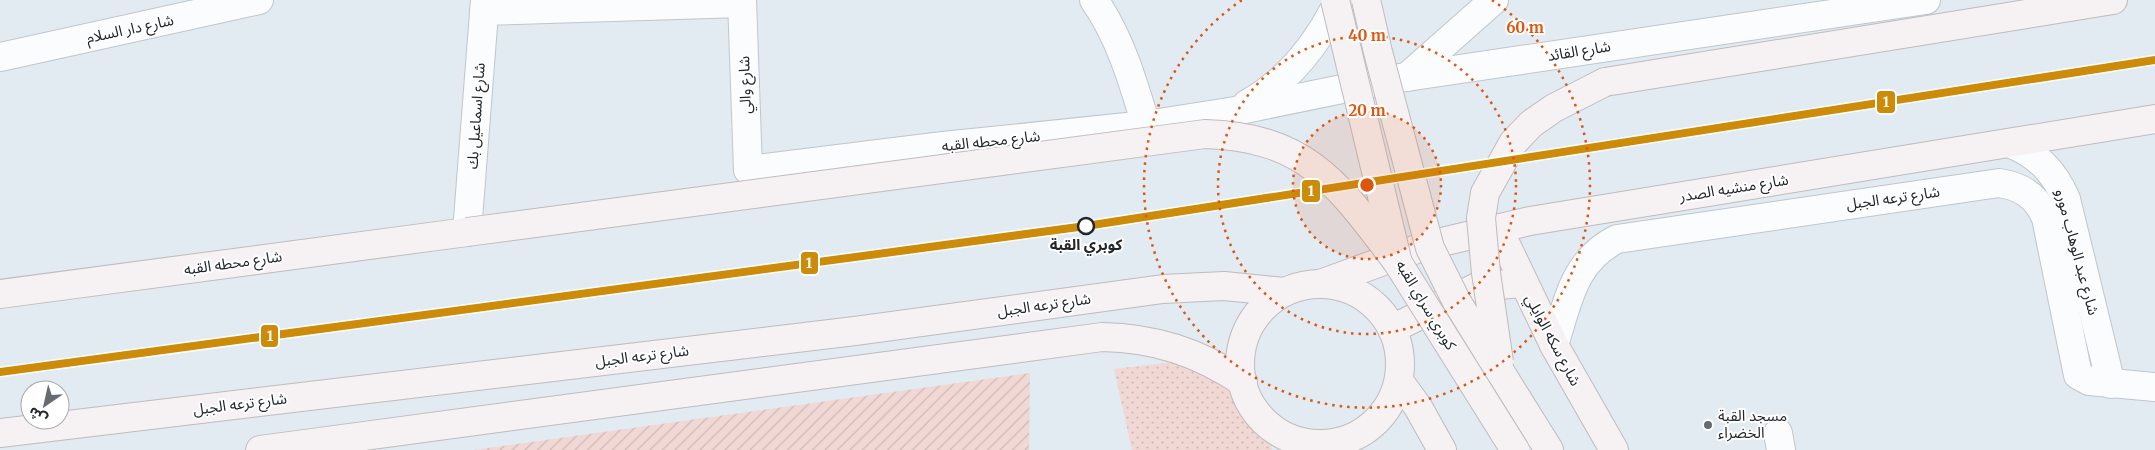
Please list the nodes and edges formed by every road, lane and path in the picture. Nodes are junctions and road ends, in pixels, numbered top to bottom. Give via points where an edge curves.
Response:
1 (259, 0) edge
2 (1094, 0) edge
3 (1366, 0) edge
4 (1494, 0) edge
5 (1926, 0) edge
6 (2113, 0) edge
7 (742, 1) edge
8 (1335, 2) edge
9 (1889, 2) edge
10 (484, 6) edge
11 (0, 57) edge
12 (1397, 79) junction
13 (1235, 111) junction
14 (2155, 119) edge
15 (1146, 125) junction
16 (2009, 143) junction
17 (748, 170) joint
18 (1498, 228) junction
19 (467, 232) junction
20 (1398, 263) junction
21 (1320, 284) junction
22 (1525, 288) junction
23 (1285, 292) junction
24 (0, 294) edge
25 (1392, 328) junction
26 (855, 331) junction
27 (1554, 345) junction
28 (860, 368) junction
29 (1501, 373) junction
30 (1399, 381) junction
31 (1242, 382) junction
32 (2111, 384) junction
33 (2155, 387) edge
34 (1497, 422) junction
35 (0, 433) edge
36 (1292, 443) edge
37 (260, 450) edge
38 (1442, 450) edge
39 (1507, 450) edge
40 (1516, 450) edge
41 (1549, 450) edge
42 (1614, 450) edge

1 - 11 street, شارع دار السلام
2 - 15 street via 1127,62
3 - 29 main road, كوبري سراي القبه, bridge via 1430,248 1457,302
4 - 12 street
5 - 9 street, شارع القائد
6 - 29 main road, bridge via 1605,82 1554,108 1531,124 1513,143 1485,193 1481,218
7 - 10 street
7 - 17 street, شارع والي
8 - 12 street via 1350,40 1360,55
8 - 13 street via 1325,28 1295,68
8 - 20 main road, كوبري سراي القبه, bridge
9 - 12 street, شارع القائد
10 - 19 street, شارع اسماعيل بك
12 - 13 street, شارع القائد
13 - 15 street, شارع محطه القبه
14 - 16 main road, شارع منشيه الصدر
15 - 17 street, شارع محطه القبه
16 - 18 main road, شارع منشيه الصدر
16 - 32 street, شارع عبد الوهاب مورو via 2028,151 2044,164 2066,198
18 - 21 main road, شارع منشيه الصدر via 1426,246
18 - 22 main road, شارع سكه الوايلي
19 - 20 main road, شارع محطه القبه, bridge via 1205,134 1263,141 1315,167 1338,186
19 - 24 main road, شارع محطه القبه
20 - 34 main road, كوبري سراي القبه, bridge
21 - 23 main road
21 - 25 main road via 1354,291 1370,301
22 - 25 main road via 1502,283 1479,286
22 - 27 main road, شارع سكه الوايلي
23 - 26 main road, شارع ترعه الجبل via 1224,286 1186,287
23 - 31 main road via 1257,314 1248,329 1241,355
25 - 30 main road via 1398,345
26 - 28 main road
26 - 35 main road, شارع ترعه الجبل
27 - 32 street, شارع ترعه الجبل via 1577,277 1595,253 1617,239 1999,183 2019,188 2036,200 2046,218 2078,374 2089,381
27 - 42 main road, شارع سكه الوايلي
28 - 31 main road via 1080,339 1123,338 1186,351 1206,359
28 - 37 main road
29 - 41 main road, كوبري سراي القبه
30 - 36 main road via 1384,413 1356,435 1321,444
30 - 38 main road
31 - 36 main road via 1258,414
32 - 33 street, شارع ترعه الجبل
34 - 39 main road, bridge
34 - 40 main road, كوبري سراي القبه, bridge

